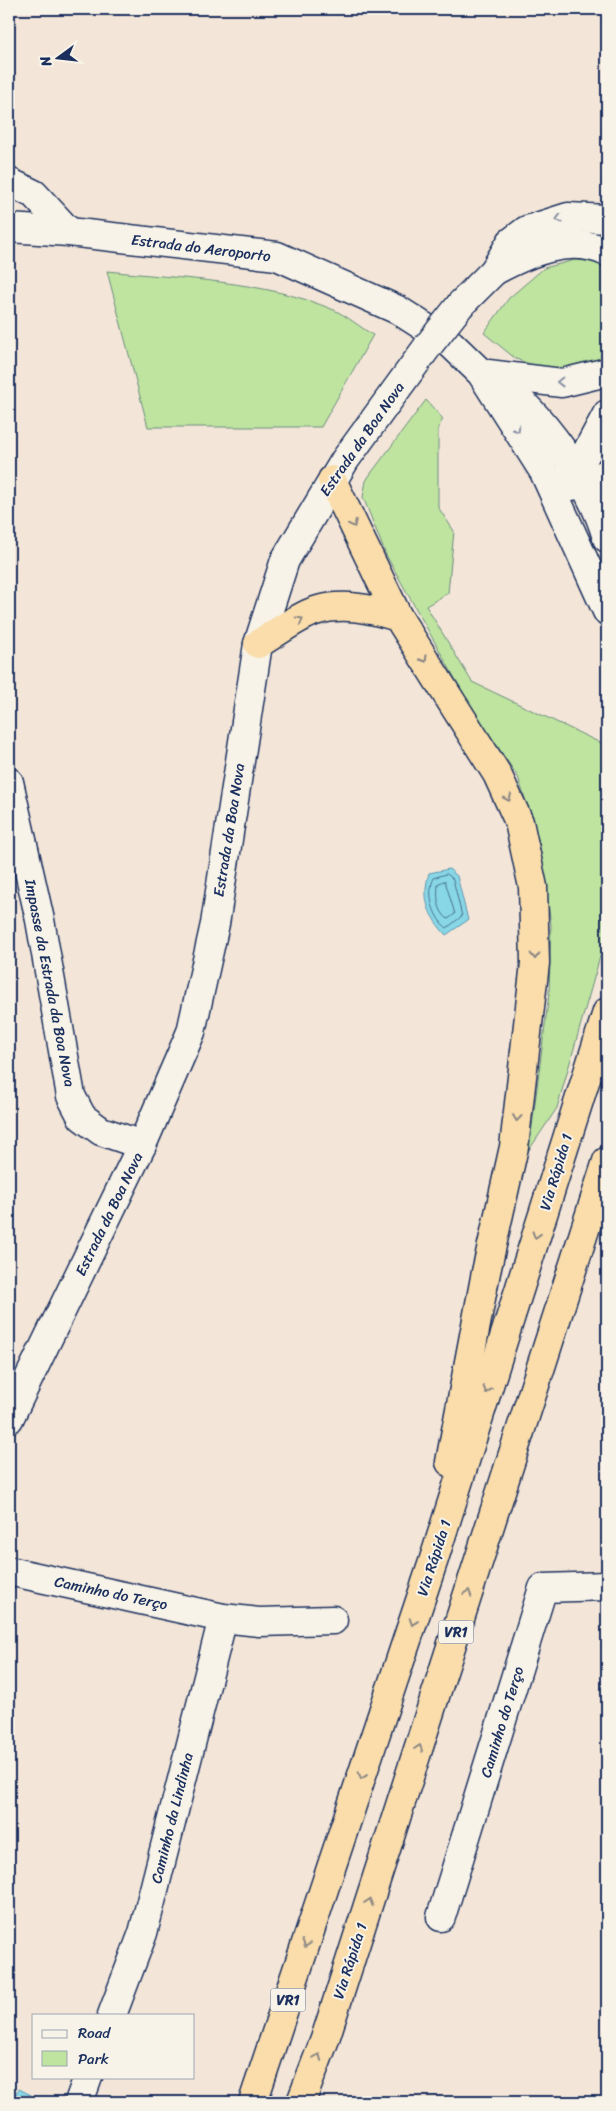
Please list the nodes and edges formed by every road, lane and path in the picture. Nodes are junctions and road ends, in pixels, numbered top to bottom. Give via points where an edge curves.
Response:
1 (9, 182) edge
2 (607, 219) edge
3 (9, 228) edge
4 (69, 232) junction
5 (607, 252) edge
6 (494, 271) junction
7 (607, 372) edge
8 (481, 373) junction
9 (607, 414) edge
10 (338, 470) junction
11 (544, 472) junction
12 (607, 474) edge
13 (577, 480) junction
14 (573, 534) junction
15 (607, 538) edge
16 (607, 611) edge
17 (398, 618) junction
18 (258, 644) junction
19 (9, 782) edge
20 (607, 1012) edge
21 (142, 1145) junction
22 (607, 1161) edge
23 (9, 1419) edge
24 (434, 1559) junction
25 (9, 1571) edge
26 (607, 1586) edge
27 (222, 1618) junction
28 (333, 1620) dead end
29 (441, 1917) dead end
30 (112, 2014) edge
31 (88, 2078) edge
32 (79, 2102) edge
33 (253, 2102) edge
34 (301, 2102) edge

1 - 4 main road via 34,194
2 -> 6 main road, Estrada da Boa Nova via 568,217 527,230 511,242
3 - 4 main road, Estrada do Aeroporto
4 - 8 main road, Estrada do Aeroporto via 277,256 398,310 451,344
5 - 6 main road, Estrada da Boa Nova via 592,244 563,244 522,256
6 - 10 main road, Estrada da Boa Nova, bridge via 461,304
7 -> 8 main road via 562,384
8 -> 11 main road, Estrada do Aeroporto
8 - 13 main road, Estrada do Aeroporto via 512,392 539,420 569,458
9 - 13 main road
10 -> 17 highway
10 - 18 main road, Estrada da Boa Nova via 285,560
11 - 13 main road
11 - 14 main road, Estrada do Aeroporto
12 - 13 main road
13 - 14 main road
13 - 15 main road, Estrada do Aeroporto via 604,525
14 - 16 main road, Estrada do Aeroporto
18 -> 17 highway via 315,611 353,606
17 -> 24 highway via 497,774 519,822 533,887 535,963 514,1146 464,1380
18 - 21 main road, Estrada da Boa Nova via 215,924 191,1032
19 - 21 main road, Impasse da Estrada da Boa Nova via 40,920 71,1096 82,1117 101,1131
20 -> 24 highway, Via Rápida 1 / VR1
21 - 23 main road, Estrada da Boa Nova
34 -> 22 highway, Via Rápida 1 / VR1 via 325,2039
24 -> 33 highway, Via Rápida 1 / VR1
25 - 27 main road, Caminho do Terço
26 - 29 main road, Caminho do Terço via 543,1588
27 - 28 main road, Caminho do Terço via 259,1622
27 - 30 main road, Caminho da Lindinha via 143,1933
31 - 32 main road

